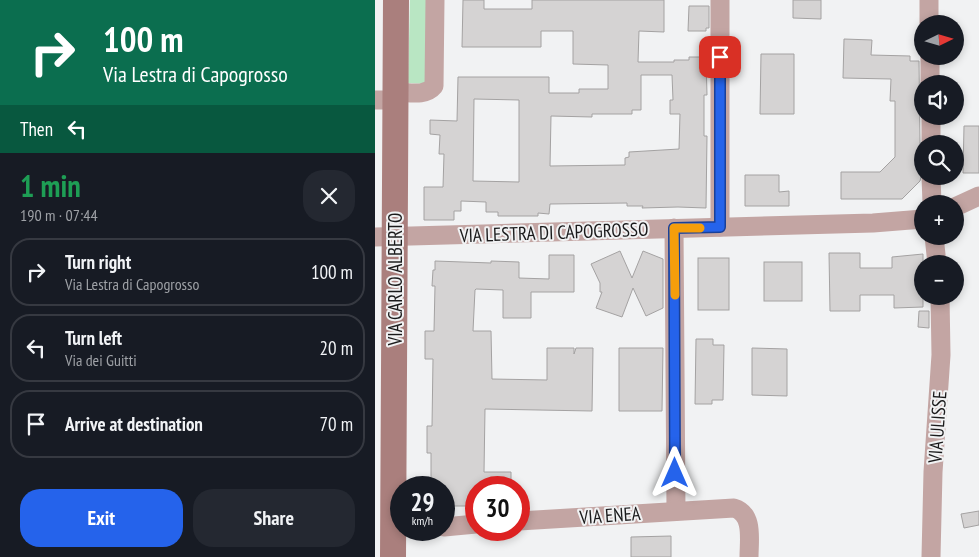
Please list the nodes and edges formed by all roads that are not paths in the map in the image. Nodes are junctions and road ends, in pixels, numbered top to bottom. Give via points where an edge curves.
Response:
1 (396, 0) edge
2 (435, 0) edge
3 (720, 0) edge
4 (929, 0) edge
5 (929, 15) edge
6 (389, 97) edge
7 (979, 196) edge
8 (964, 204) edge
9 (914, 220) edge
10 (720, 227) junction
11 (674, 228) junction
12 (385, 237) edge
13 (941, 305) edge
14 (395, 476) edge
15 (676, 511) junction
16 (530, 521) edge
17 (395, 541) edge
18 (393, 557) edge
19 (749, 557) edge
20 (931, 557) edge

1 - 6 street, VIA CARLO ALBERTO
2 - 6 street via 434,86 423,92
3 - 10 street
4 - 5 street
6 - 12 street, VIA CARLO ALBERTO
7 - 8 street
9 - 10 street, VIA LESTRA DI CAPOGROSSO via 873,224
10 - 11 street, VIA LESTRA DI CAPOGROSSO
11 - 12 street, VIA LESTRA DI CAPOGROSSO
11 - 15 street
12 - 14 street, VIA CARLO ALBERTO
13 - 20 street, VIA ULISSE
15 - 16 street, VIA ENEA
15 - 19 street, VIA ENEA via 739,509 749,524
17 - 18 street, VIA CARLO ALBERTO

